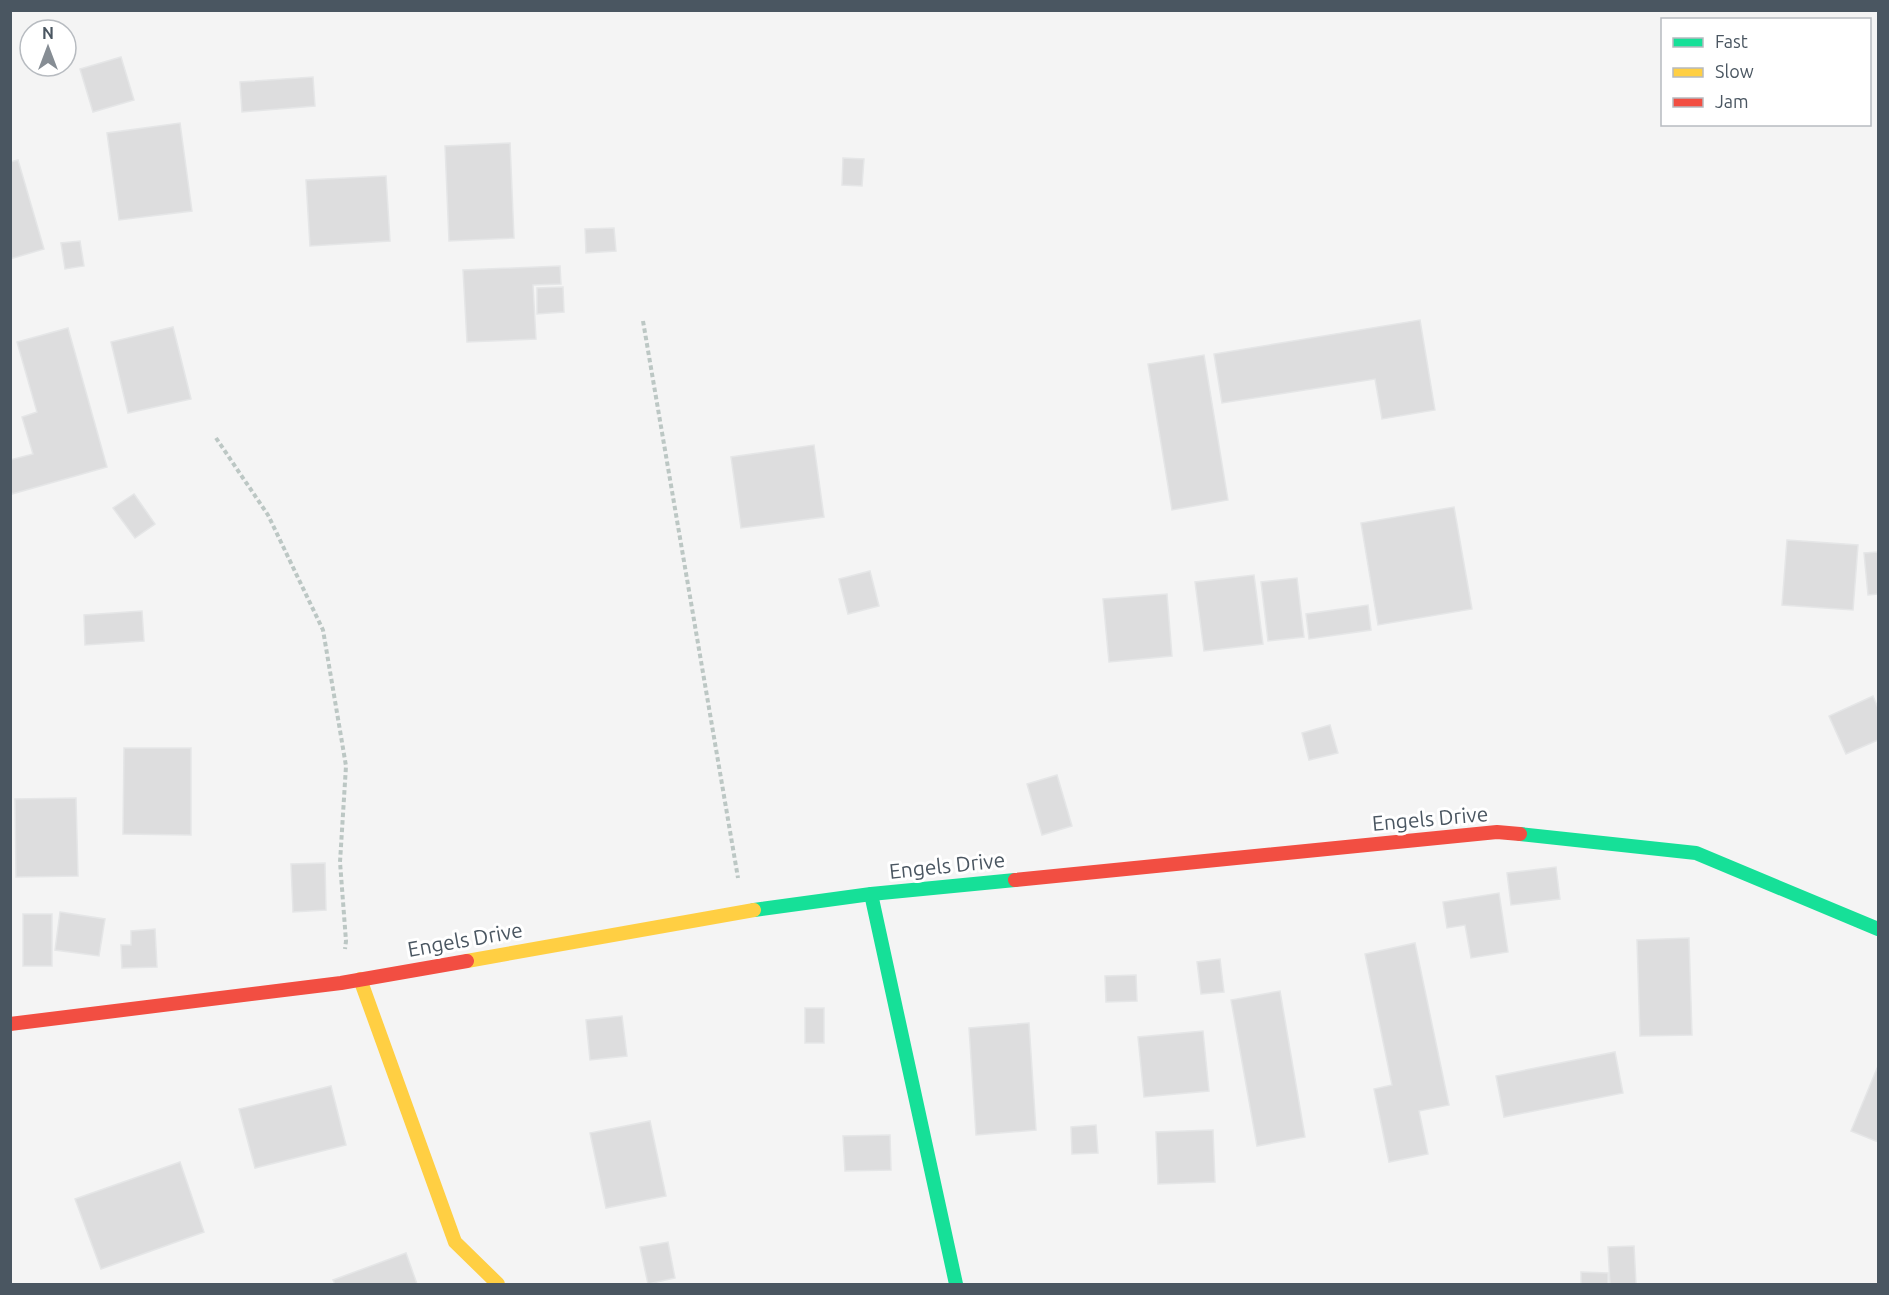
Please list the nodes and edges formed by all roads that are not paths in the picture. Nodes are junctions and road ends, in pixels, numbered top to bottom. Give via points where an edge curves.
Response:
1 (871, 894) junction
2 (1878, 929) edge
3 (360, 979) junction
4 (10, 1024) edge
5 (498, 1284) edge
6 (956, 1284) edge

1 - 2 street, Engels Drive via 1497,832 1696,853
1 - 3 street, Engels Drive via 743,912
1 - 6 street
3 - 4 street, Engels Drive
3 - 5 street via 455,1242

